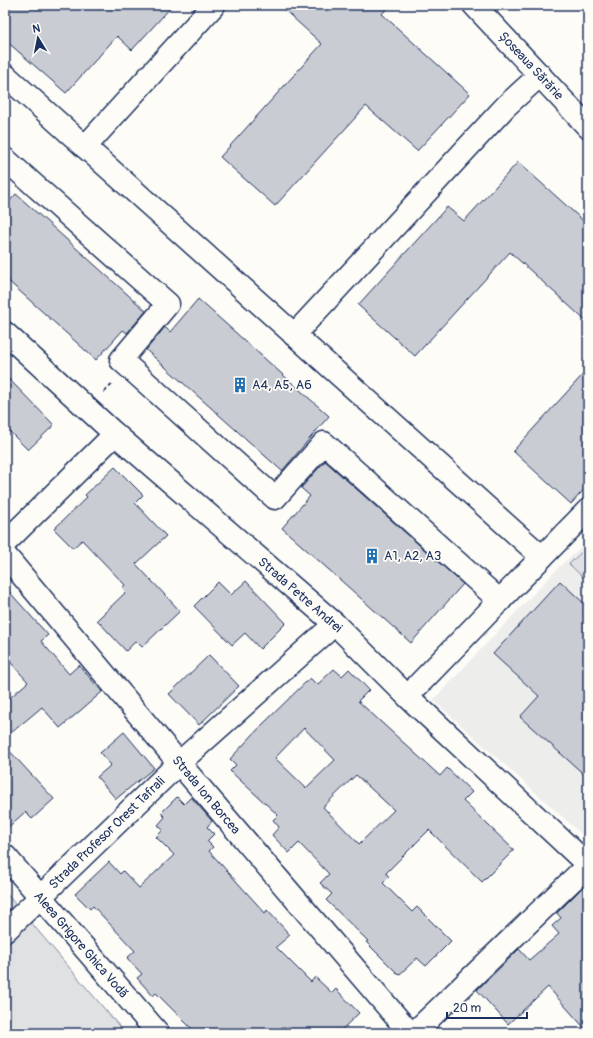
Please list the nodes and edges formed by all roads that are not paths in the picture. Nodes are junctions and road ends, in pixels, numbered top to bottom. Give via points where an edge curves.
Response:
1 (214, 5) edge
2 (474, 5) edge
3 (540, 74) junction
4 (5, 75) edge
5 (588, 127) edge
6 (85, 147) junction
7 (5, 159) edge
8 (5, 333) edge
9 (294, 335) junction
10 (115, 434) junction
11 (588, 510) edge
12 (5, 542) edge
13 (5, 555) edge
14 (542, 557) junction
15 (500, 601) junction
16 (335, 624) junction
17 (418, 685) dead end
18 (179, 763) junction
19 (5, 856) edge
20 (588, 865) edge
21 (40, 898) junction
22 (5, 931) edge
23 (158, 1033) edge
24 (410, 1033) edge
25 (414, 1033) edge

1 - 6 street
2 - 3 street, Șoseaua Sărărie
3 - 5 street, Șoseaua Sărărie
3 - 9 street via 501,111
4 - 6 street
6 - 9 street
7 - 15 street via 168,304 122,360 276,498 324,443
8 - 10 street, Strada Petre Andrei
9 - 14 street
10 - 12 street
10 - 16 street, Strada Petre Andrei
11 - 14 street
13 - 18 street, Strada Ion Borcea
14 - 15 street
15 - 17 street
16 - 18 street, Strada Profesor Orest Tafrali
16 - 20 street, Strada Petre Andrei via 408,697
18 - 21 street, Strada Profesor Orest Tafrali
18 - 24 street, Strada Ion Borcea
19 - 21 street, Aleea Grigore Ghica Vodă
20 - 25 street
21 - 22 street, Strada Profesor Orest Tafrali
21 - 23 street, Aleea Grigore Ghica Vodă

